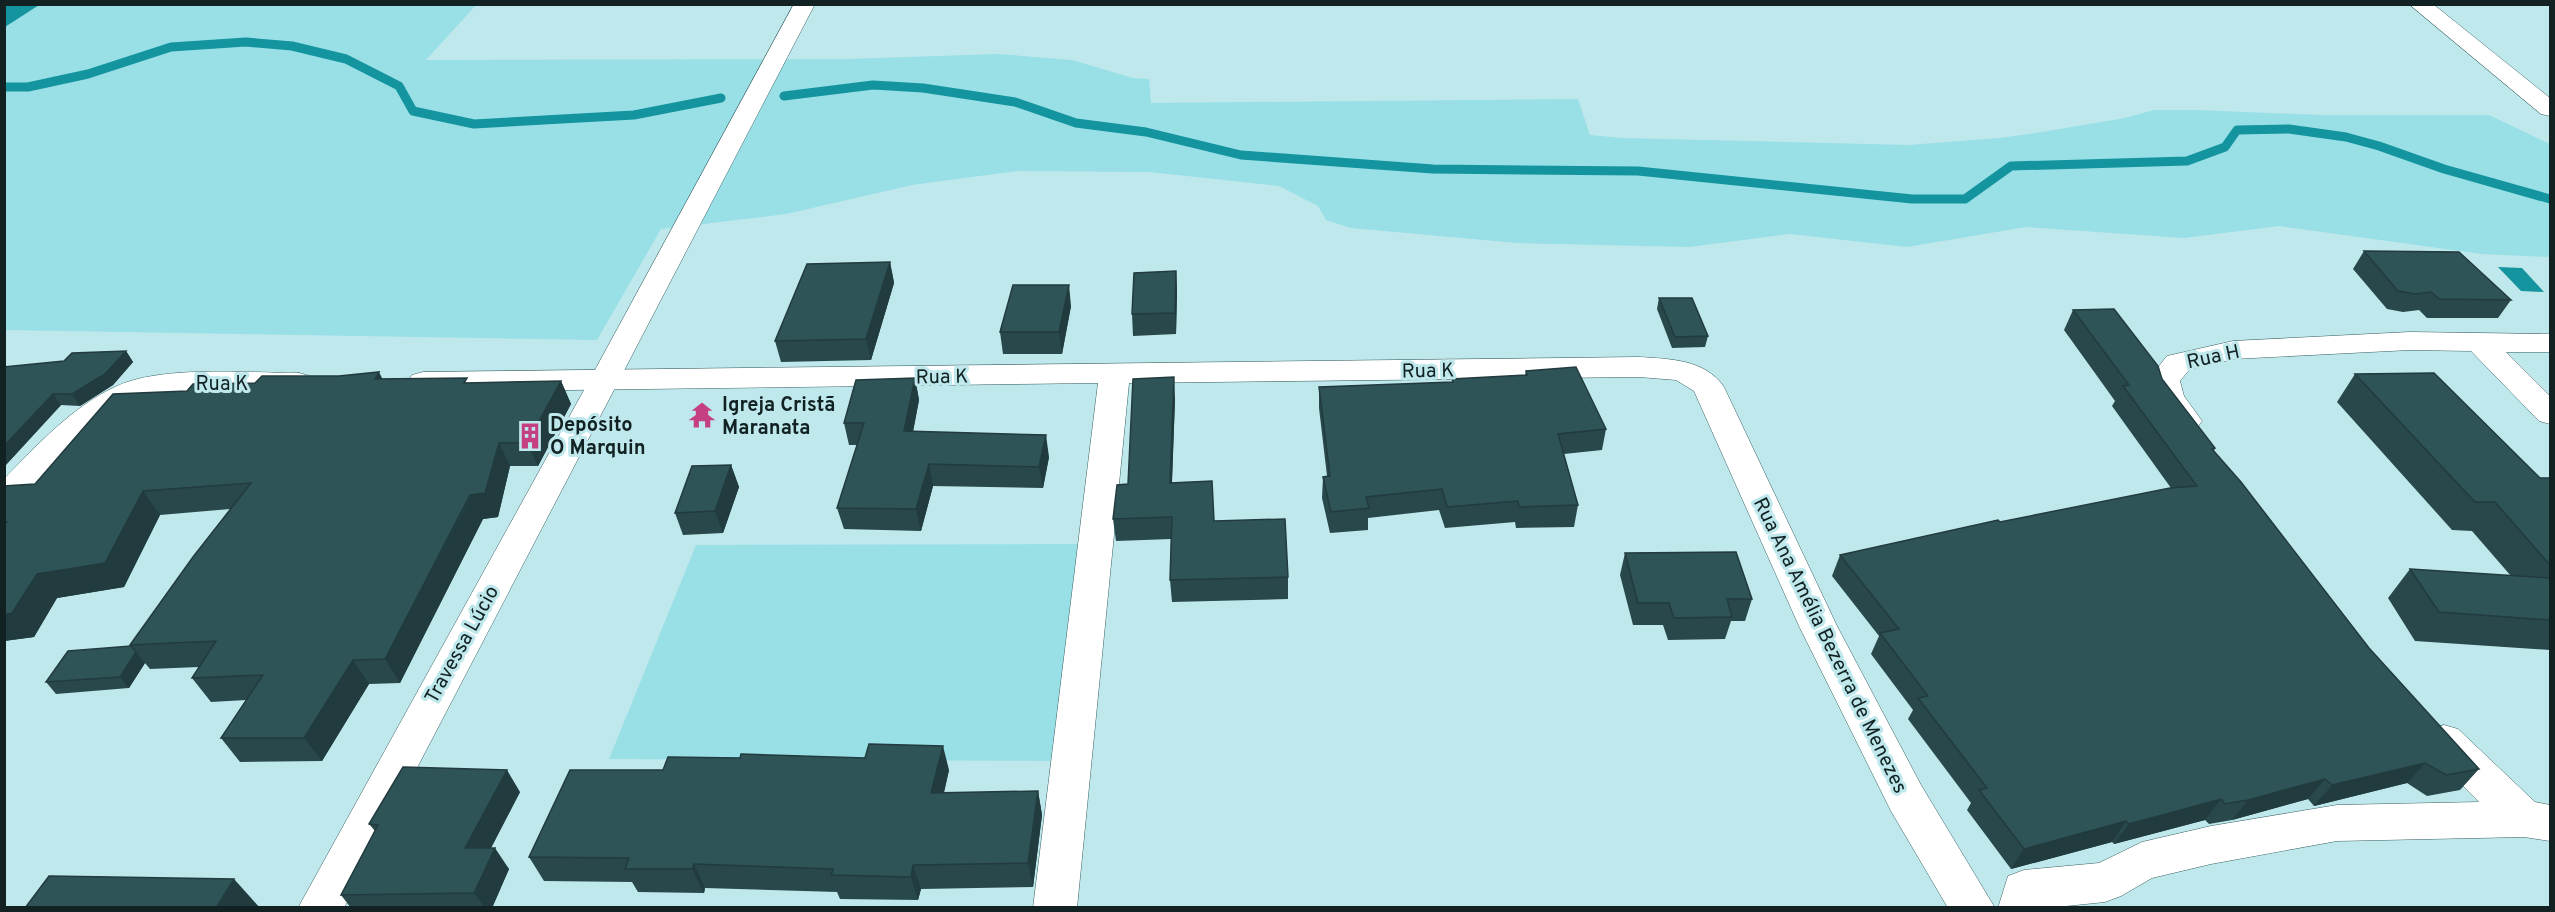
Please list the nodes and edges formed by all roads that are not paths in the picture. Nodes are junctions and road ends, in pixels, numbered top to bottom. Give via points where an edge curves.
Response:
1 (805, 4) edge
2 (2419, 4) edge
3 (2550, 109) edge
4 (2480, 343) junction
5 (2550, 344) edge
6 (1115, 373) junction
7 (1699, 377) joint
8 (605, 381) junction
9 (324, 382) edge
10 (394, 382) edge
11 (2550, 414) edge
12 (2204, 445) edge
13 (4, 501) edge
14 (2424, 719) edge
15 (2537, 821) edge
16 (320, 908) edge
17 (1055, 908) edge
18 (1973, 908) edge
19 (2019, 908) edge

1 - 8 street, Travessa Lúcio
2 - 3 street
4 - 5 street
4 - 11 street
4 - 12 street, Rua H via 2297,345 2233,350 2178,363 2164,380 2169,398
6 - 7 street, Rua K via 1639,367 1678,370
6 - 8 street, Rua K
6 - 17 street
7 - 18 street, Rua Ana Amélia Bezerra de Menezes via 1708,387 1818,626 1896,778
8 - 10 street, Rua K
8 - 16 street, Travessa Lúcio
9 - 13 street, Rua K via 146,386 84,422
14 - 15 street
15 - 19 street via 2326,825 2142,861 2105,882 2024,890

